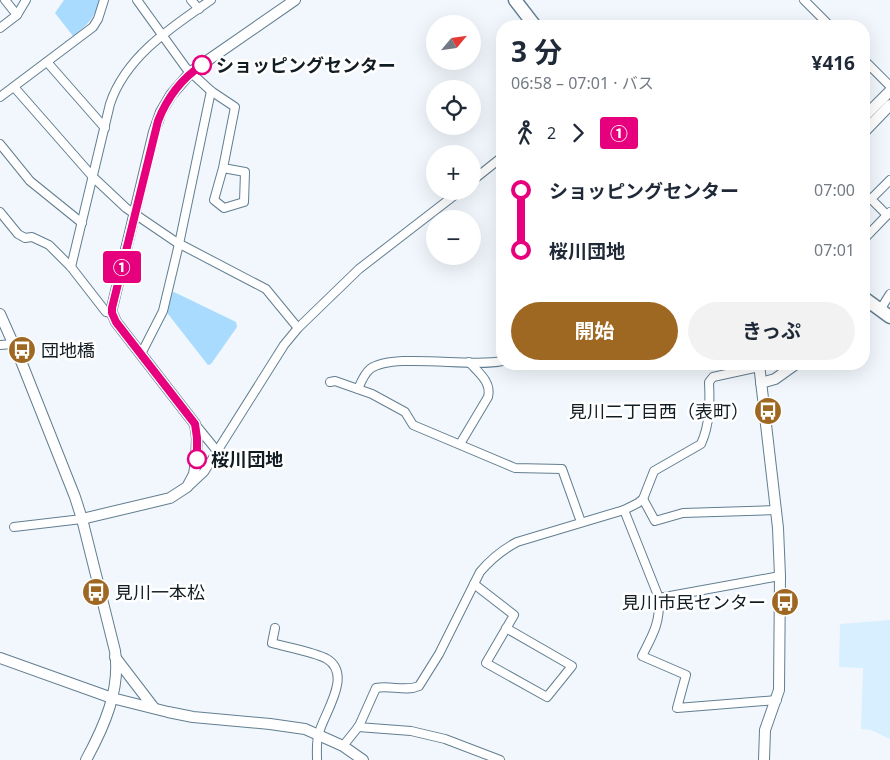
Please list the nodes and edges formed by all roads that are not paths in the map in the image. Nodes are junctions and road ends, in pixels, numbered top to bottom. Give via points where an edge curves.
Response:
1 (5, 0) edge
2 (26, 0) edge
3 (104, 0) edge
4 (137, 0) edge
5 (191, 0) edge
6 (211, 0) edge
7 (515, 0) edge
8 (804, 0) edge
9 (291, 1) edge
10 (199, 8) junction
11 (17, 15) junction
12 (530, 20) edge
13 (824, 20) edge
14 (0, 28) edge
15 (163, 34) junction
16 (47, 62) junction
17 (870, 66) edge
18 (191, 72) junction
19 (890, 86) edge
20 (14, 87) junction
21 (212, 91) junction
22 (890, 91) edge
23 (0, 97) edge
24 (890, 105) edge
25 (870, 111) edge
26 (870, 126) edge
27 (106, 128) junction
28 (0, 144) edge
29 (496, 162) edge
30 (223, 168) junction
31 (481, 174) edge
32 (93, 177) junction
33 (890, 180) edge
34 (448, 200) edge
35 (0, 212) edge
36 (134, 214) junction
37 (888, 214) edge
38 (82, 223) junction
39 (870, 233) edge
40 (179, 244) junction
41 (71, 267) junction
42 (890, 294) edge
43 (870, 303) edge
44 (112, 313) junction
45 (885, 313) edge
46 (0, 314) edge
47 (298, 328) junction
48 (14, 344) junction
49 (0, 345) edge
50 (141, 354) junction
51 (496, 361) edge
52 (469, 362) junction
53 (740, 370) edge
54 (760, 370) edge
55 (788, 370) edge
56 (330, 382) dead end
57 (761, 383) junction
58 (358, 389) junction
59 (195, 424) junction
60 (460, 444) junction
61 (217, 451) junction
62 (187, 487) junction
63 (643, 499) junction
64 (624, 510) junction
65 (776, 510) junction
66 (82, 519) junction
67 (581, 522) junction
68 (14, 527) dead end
69 (780, 576) junction
70 (474, 584) junction
71 (659, 598) junction
72 (275, 628) dead end
73 (506, 628) junction
74 (116, 657) junction
75 (0, 658) edge
76 (112, 698) junction
77 (777, 700) junction
78 (154, 708) junction
79 (358, 727) junction
80 (318, 734) junction
81 (343, 746) junction
82 (86, 760) edge
83 (317, 760) edge
84 (363, 760) edge
85 (500, 760) edge
86 (764, 760) edge

1 - 11 street
2 - 11 street
3 - 16 street via 93,26
4 - 15 street
5 - 10 street
6 - 10 street
7 - 12 main road
8 - 13 street
9 - 18 street
10 - 15 street
11 - 14 street
15 - 18 street
15 - 27 street via 120,81 110,104
16 - 20 street
16 - 27 street
17 - 19 street
18 - 21 street
18 - 36 street via 161,112
20 - 23 street
20 - 32 street
21 - 30 street via 234,107
21 - 40 street
22 - 25 street
24 - 26 street
27 - 32 street
28 - 38 street via 30,181
29 - 31 street
30 - 30 street via 214,200 224,208 244,202 245,172
32 - 36 street
32 - 38 street
33 - 37 street via 871,199
34 - 47 street via 359,269
35 - 41 street via 18,234 49,245
36 - 40 street
36 - 44 street
37 - 39 street
38 - 41 street
40 - 47 street via 266,289
40 - 50 street via 163,311
41 - 44 street via 106,312
42 - 45 street
43 - 45 main road
44 - 50 street
46 - 48 street
47 - 61 street
48 - 49 street
48 - 66 street
50 - 59 street
51 - 52 street
52 - 58 street via 388,362 370,370
52 - 60 street via 490,390
53 - 63 street via 713,377 709,382 710,407 701,444 654,471
54 - 57 street
55 - 57 street via 775,379
56 - 58 street
57 - 65 street
58 - 60 street via 405,412 413,425
59 - 61 street
59 - 62 street via 198,453 194,474
60 - 67 street via 515,468 562,470
61 - 62 street via 204,472
62 - 66 street via 170,498
63 - 64 street
63 - 65 street via 656,521 683,513
64 - 67 street
64 - 71 street
65 - 69 street
66 - 68 street
66 - 74 street
67 - 70 street via 501,550 485,566
69 - 71 street
69 - 77 street via 781,674
70 - 73 street via 514,614
70 - 79 street via 420,686 414,689 376,688
71 - 77 street via 658,623 642,656 686,675 677,708
72 - 80 street via 272,643 322,657 331,662 337,674 338,685
73 - 73 street via 486,663 547,697 572,666
74 - 76 street
74 - 78 street
75 - 76 street
76 - 78 street
76 - 82 street via 102,730
77 - 86 street via 765,730
78 - 80 street via 193,717 289,726
79 - 81 street
79 - 85 street via 446,738
80 - 81 street
80 - 83 street
81 - 84 street

